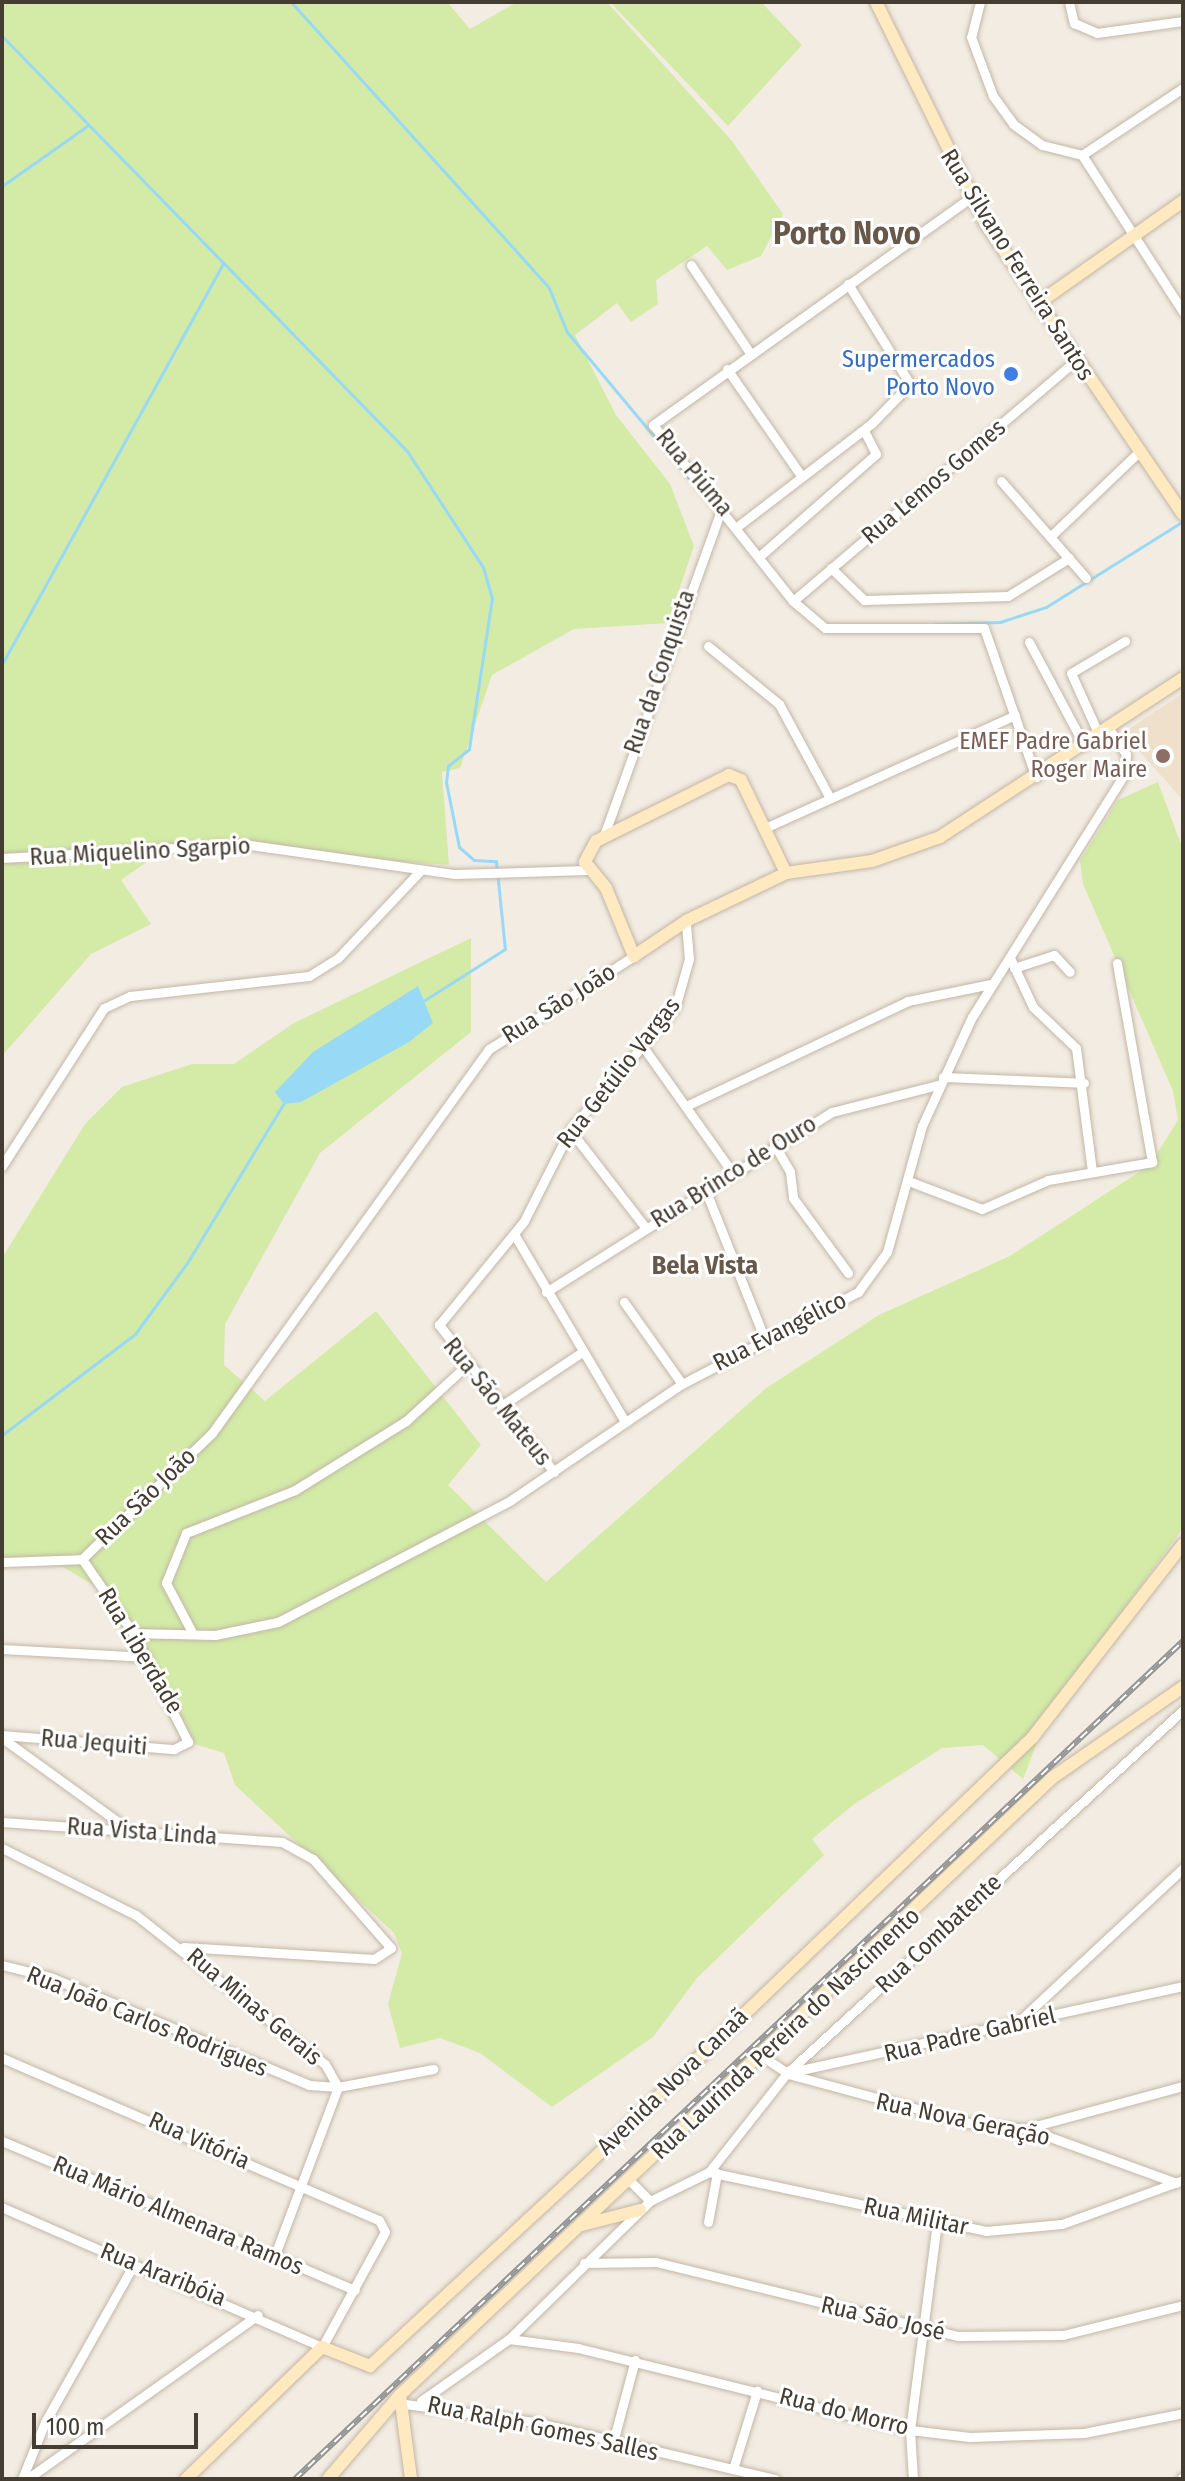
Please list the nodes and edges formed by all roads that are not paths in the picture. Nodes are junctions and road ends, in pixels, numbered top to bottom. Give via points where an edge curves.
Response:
1 (876, 2) edge
2 (980, 2) edge
3 (1069, 2) edge
4 (1183, 21) edge
5 (1183, 88) edge
6 (1082, 155) junction
7 (970, 198) junction
8 (1183, 201) edge
9 (1131, 240) junction
10 (691, 265) dead end
11 (848, 284) junction
12 (1037, 304) junction
13 (1183, 312) edge
14 (750, 353) junction
15 (1074, 362) junction
16 (727, 369) junction
17 (864, 430) junction
18 (1140, 451) junction
19 (802, 477) junction
20 (1001, 481) dead end
21 (1181, 505) edge
22 (722, 508) junction
23 (738, 526) junction
24 (1053, 534) junction
25 (761, 555) junction
26 (1069, 558) junction
27 (831, 568) junction
28 (1086, 578) dead end
29 (793, 601) junction
30 (1125, 641) dead end
31 (1029, 642) dead end
32 (708, 646) dead end
33 (1183, 678) edge
34 (1015, 715) junction
35 (1104, 732) junction
36 (1084, 745) junction
37 (1036, 778) junction
38 (830, 798) junction
39 (765, 828) junction
40 (603, 838) junction
41 (2, 858) edge
42 (586, 870) junction
43 (420, 871) junction
44 (786, 873) junction
45 (686, 921) junction
46 (634, 956) junction
47 (1117, 963) dead end
48 (1013, 964) junction
49 (1070, 972) dead end
50 (991, 984) junction
51 (641, 1044) junction
52 (940, 1081) junction
53 (1084, 1083) junction
54 (686, 1106) junction
55 (570, 1130) junction
56 (774, 1144) junction
57 (2, 1166) edge
58 (732, 1172) junction
59 (1092, 1172) junction
60 (911, 1182) junction
61 (705, 1189) junction
62 (645, 1227) junction
63 (514, 1234) junction
64 (848, 1273) dead end
65 (546, 1292) junction
66 (624, 1302) dead end
67 (439, 1332) joint
68 (766, 1342) junction
69 (582, 1352) junction
70 (467, 1365) junction
71 (682, 1384) junction
72 (501, 1406) junction
73 (625, 1422) junction
74 (554, 1472) junction
75 (1183, 1544) edge
76 (82, 1559) junction
77 (2, 1562) edge
78 (133, 1633) junction
79 (193, 1634) junction
80 (2, 1649) edge
81 (147, 1657) junction
82 (1183, 1687) edge
83 (1183, 1710) edge
84 (2, 1736) edge
85 (185, 1745) joint
86 (2, 1822) edge
87 (129, 1830) junction
88 (2, 1848) edge
89 (1183, 1868) edge
90 (1172, 1879) junction
91 (1183, 1880) edge
92 (183, 1947) junction
93 (2, 1965) edge
94 (1183, 1986) edge
95 (1017, 2023) junction
96 (762, 2056) junction
97 (2, 2058) edge
98 (433, 2069) dead end
99 (787, 2073) junction
100 (1183, 2086) edge
101 (338, 2087) junction
102 (1028, 2129) junction
103 (2, 2141) edge
104 (713, 2172) junction
105 (630, 2181) junction
106 (1180, 2183) edge
107 (301, 2186) junction
108 (650, 2201) junction
109 (2, 2207) edge
110 (640, 2210) junction
111 (708, 2222) dead end
112 (937, 2223) junction
113 (582, 2225) junction
114 (274, 2257) junction
115 (584, 2263) junction
116 (134, 2264) junction
117 (355, 2290) junction
118 (1183, 2305) edge
119 (258, 2315) junction
120 (922, 2331) junction
121 (509, 2339) junction
122 (322, 2347) junction
123 (635, 2360) junction
124 (757, 2391) junction
125 (402, 2400) junction
126 (421, 2401) junction
127 (1183, 2413) edge
128 (910, 2430) junction
129 (613, 2442) junction
130 (733, 2469) junction
131 (25, 2479) edge
132 (186, 2479) edge
133 (328, 2479) edge
134 (411, 2479) edge
135 (775, 2479) edge
136 (913, 2479) edge

1 - 7 street, Rua Silvano Ferreira Santos
2 - 6 street via 971,37 993,96 1030,138
3 - 4 street via 1074,23 1097,33
5 - 6 street
6 - 9 street
7 - 11 street
7 - 12 street, Rua Silvano Ferreira Santos
8 - 9 street
9 - 12 street
9 - 13 street
10 - 14 street
11 - 14 street
11 - 17 street via 910,384
12 - 15 street, Rua Silvano Ferreira Santos
14 - 16 street
15 - 18 street, Rua Silvano Ferreira Santos
15 - 27 street, Rua Lemos Gomes
16 - 19 street
16 - 22 street, Rua Piúma via 657,419 657,434
17 - 19 street
17 - 25 street via 876,454
18 - 21 street, Rua Silvano Ferreira Santos
18 - 24 street
19 - 23 street
20 - 24 street
22 - 23 street, Rua Piúma
22 - 40 street, Rua da Conquista
23 - 25 street, Rua Piúma
24 - 26 street
25 - 29 street, Rua Piúma
26 - 27 street via 1008,596 864,600
26 - 28 street
27 - 29 street, Rua Lemos Gomes
29 - 34 street, Rua Piúma via 825,628 843,632 984,628
30 - 35 street, Rua Evangélico via 1071,673
31 - 36 street
32 - 38 street via 779,704
33 - 35 street, Rua São João
34 - 37 street
34 - 38 street
35 - 36 street, Rua São João
35 - 48 street, Rua Evangélico via 1126,754 1125,773
36 - 37 street, Rua São João
37 - 44 street, Rua São João via 906,852
38 - 39 street
39 - 40 street via 741,780 729,775
39 - 44 street
40 - 42 street via 586,854
41 - 43 street, Rua Miquelino Sgarpio via 243,844
42 - 43 street, Rua Miquelino Sgarpio
42 - 46 street via 606,888
43 - 57 street via 338,958 309,976 130,996 104,1008
44 - 45 street, Rua São João
45 - 46 street, Rua São João
45 - 51 street, Rua Getúlio Vargas via 681,999
46 - 76 street, Rua São João via 489,1049 212,1433
47 - 59 street via 1154,1157 1144,1166
48 - 49 street via 1054,955
48 - 50 street, Rua Evangélico
48 - 53 street via 1033,1007 1076,1048
50 - 52 street, Rua Evangélico
50 - 54 street via 908,1001
51 - 54 street
51 - 55 street, Rua Getúlio Vargas
52 - 53 street, Rua Brinco de Ouro
52 - 56 street, Rua Brinco de Ouro via 866,1099
52 - 60 street, Rua Evangélico
53 - 59 street
54 - 58 street
55 - 62 street
55 - 63 street, Rua Getúlio Vargas
56 - 58 street, Rua Brinco de Ouro
56 - 64 street via 790,1172 793,1198
58 - 61 street, Rua Brinco de Ouro
59 - 60 street via 1034,1184 982,1209
60 - 68 street, Rua Evangélico via 887,1252 858,1292
61 - 62 street, Rua Brinco de Ouro
61 - 68 street
62 - 65 street, Rua Brinco de Ouro
63 - 65 street
63 - 67 street, Rua Getúlio Vargas
65 - 69 street
66 - 71 street
67 - 70 street, Rua São Mateus
68 - 71 street, Rua Evangélico
69 - 72 street
69 - 73 street
70 - 72 street, Rua São Mateus
70 - 79 street via 406,1421 295,1490 186,1533 166,1583
71 - 73 street, Rua Evangélico
72 - 74 street, Rua São Mateus
73 - 74 street, Rua Evangélico
74 - 79 street, Rua Evangélico via 429,1547 278,1622
75 - 122 street, Avenida Nova Canaã via 1063,1702 975,1797 370,2366
76 - 77 street
76 - 78 street, Rua Liberdade
78 - 79 street, Rua Evangélico
78 - 81 street, Rua Liberdade
80 - 81 street
81 - 85 street, Rua Liberdade via 187,1733
82 - 96 street, Rua Laurinda Pereira do Nascimento via 1090,1745 1052,1778
83 - 99 street, Rua Combatente
84 - 85 street, Rua Jequiti
84 - 87 street
86 - 87 street, Rua Vista Linda
87 - 92 street, Rua Vista Linda via 282,1842 313,1859 385,1933 391,1948 374,1959
88 - 92 street, Rua Minas Gerais
89 - 90 street
90 - 91 street
90 - 95 street
92 - 101 street, Rua Minas Gerais via 320,2058
93 - 101 street, Rua João Carlos Rodrigues via 50,1977 256,2067
94 - 95 street, Rua Padre Gabriel
95 - 99 street, Rua Padre Gabriel
96 - 99 street
96 - 105 street, Rua Laurinda Pereira do Nascimento
97 - 107 street, Rua Vitória
98 - 101 street, Rua João Carlos Rodrigues
99 - 102 street, Rua Nova Geração via 969,2123
99 - 104 street, Rua Combatente
100 - 102 street
101 - 107 street, Rua Minas Gerais
102 - 106 street, Rua Nova Geração
103 - 114 street, Rua Mário Almenara Ramos
104 - 108 street
104 - 111 street
104 - 112 street, Rua Militar
105 - 108 street
105 - 113 street, Rua Laurinda Pereira do Nascimento
106 - 112 street, Rua Militar via 1025,2231
107 - 114 street, Rua Minas Gerais
107 - 117 street, Rua Vitória via 379,2220 384,2235
108 - 110 street
109 - 116 street, Rua Araribóia
110 - 113 street
110 - 115 street
112 - 120 street
113 - 125 street, Rua Laurinda Pereira do Nascimento
114 - 117 street, Rua Mário Almenara Ramos
115 - 120 street, Rua São José via 656,2262
115 - 121 street
116 - 119 street, Rua Araribóia
116 - 131 street via 45,2422
117 - 122 street
118 - 120 street, Rua São José via 1034,2338
119 - 122 street, Rua Araribóia
119 - 131 street
120 - 128 street
121 - 123 street, Rua do Morro
121 - 126 street
122 - 132 street
123 - 124 street, Rua do Morro
123 - 129 street
124 - 128 street, Rua do Morro
124 - 130 street
125 - 126 street, Rua Ralph Gomes Salles
125 - 133 street, Rua Laurinda Pereira do Nascimento
125 - 134 street
126 - 129 street, Rua Ralph Gomes Salles
127 - 128 street, Rua do Morro via 1030,2438
128 - 136 street
129 - 130 street, Rua Ralph Gomes Salles
130 - 135 street, Rua Ralph Gomes Salles

